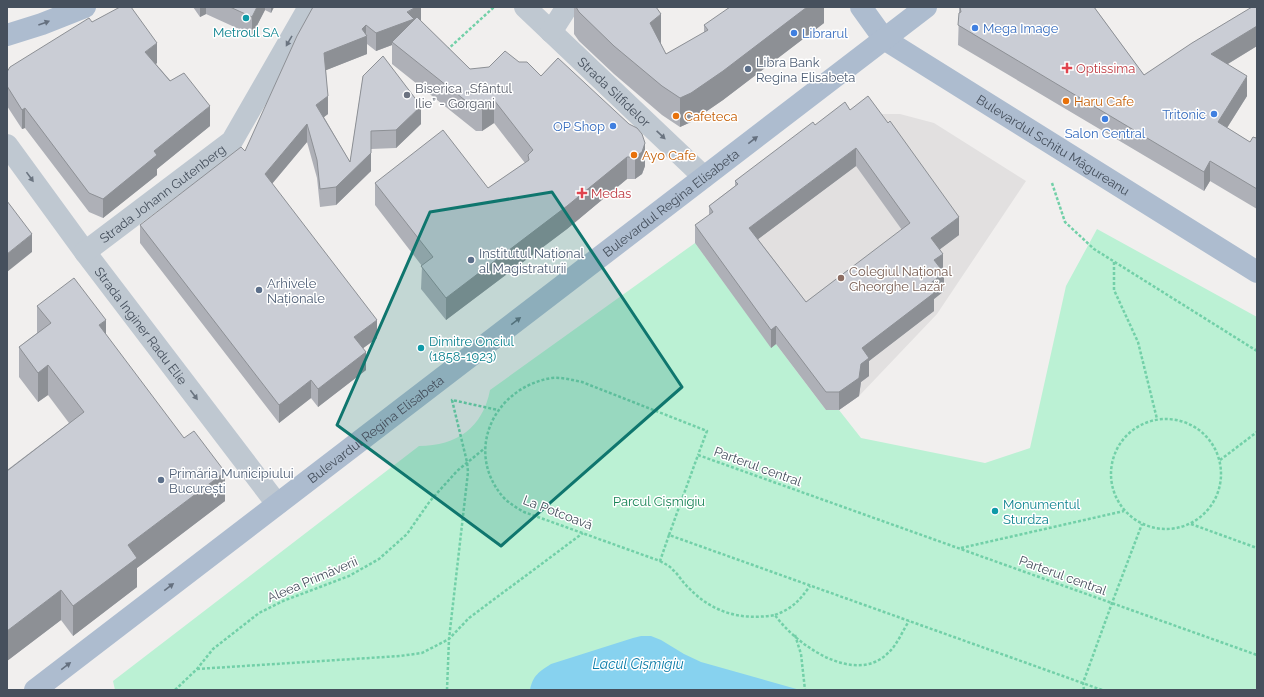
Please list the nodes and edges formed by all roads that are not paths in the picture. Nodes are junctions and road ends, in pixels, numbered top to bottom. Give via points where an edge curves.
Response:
1 (85, 7) edge
2 (309, 7) edge
3 (525, 7) edge
4 (566, 7) edge
5 (861, 7) edge
6 (926, 7) edge
7 (550, 32) junction
8 (7, 35) edge
9 (884, 40) junction
10 (7, 145) edge
11 (704, 177) junction
12 (85, 252) junction
13 (1257, 272) edge
14 (277, 504) junction
15 (35, 690) edge

8 -> 1 main road
2 -> 12 street, Strada Johann Gutenberg via 232,141
3 - 7 street, Strada Silfidelor
4 - 7 street
5 - 9 main road, Bulevardul Schitu Măgureanu
6 - 9 main road, Bulevardul Regina Elisabeta
7 -> 11 street, Strada Silfidelor
11 -> 9 main road, Bulevardul Regina Elisabeta
9 - 13 main road, Bulevardul Schitu Măgureanu
10 -> 12 street, Strada Inginer Radu Elie
14 -> 11 main road, Bulevardul Regina Elisabeta
12 -> 14 street, Strada Inginer Radu Elie
15 -> 14 main road, Bulevardul Regina Elisabeta

